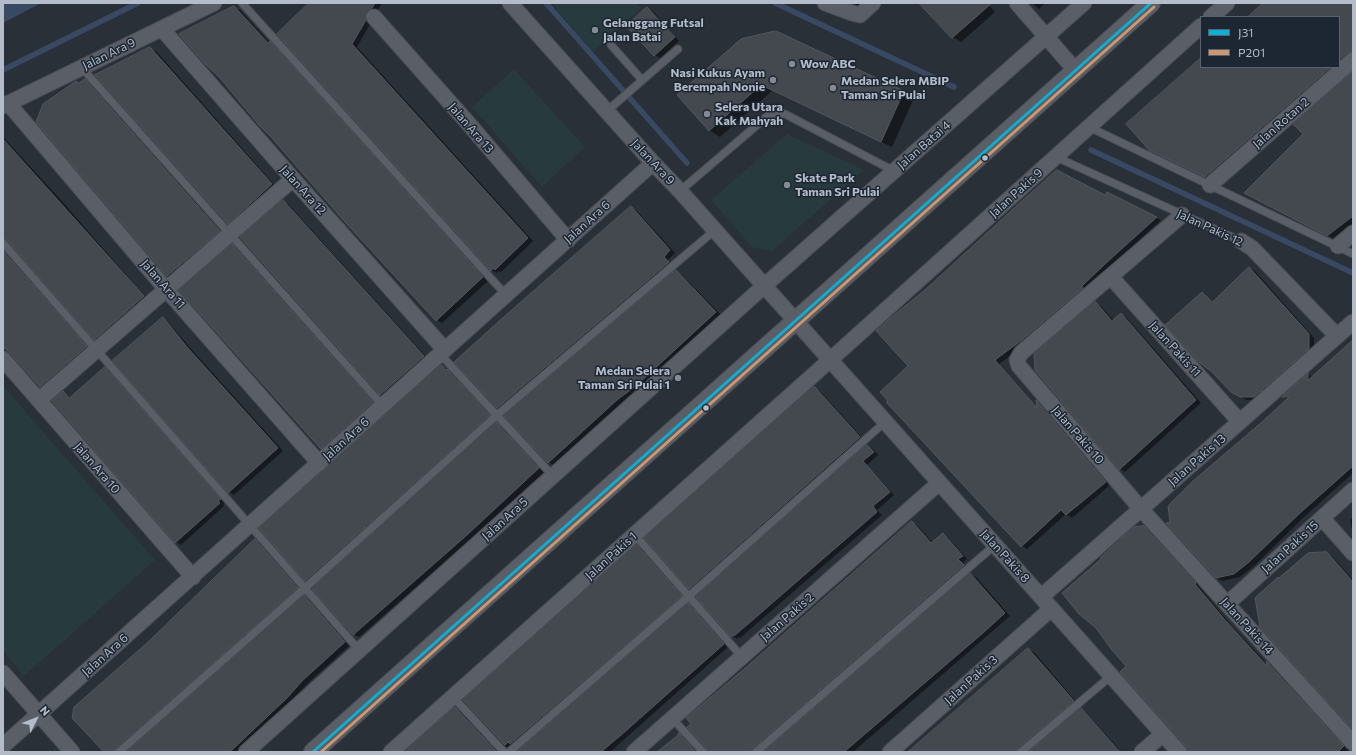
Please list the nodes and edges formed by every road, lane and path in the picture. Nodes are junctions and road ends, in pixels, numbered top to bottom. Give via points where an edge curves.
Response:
1 (214, 3) edge
2 (242, 3) edge
3 (510, 3) edge
4 (825, 3) edge
5 (874, 3) edge
6 (1017, 3) edge
7 (1084, 3) edge
8 (1151, 3) edge
9 (1227, 3) edge
10 (1213, 16) edge
11 (374, 17) dead end
12 (1200, 27) edge
13 (162, 29) junction
14 (1046, 37) junction
15 (611, 44) dead end
16 (678, 49) dead end
17 (1353, 60) edge
18 (82, 68) junction
19 (1076, 70) junction
20 (642, 80) junction
21 (6, 104) edge
22 (607, 111) junction
23 (1089, 127) junction
24 (1056, 157) junction
25 (653, 163) junction
26 (894, 171) junction
27 (292, 179) junction
28 (1210, 185) junction
29 (680, 191) junction
30 (1182, 215) junction
31 (714, 230) junction
32 (1353, 233) edge
33 (229, 234) junction
34 (568, 240) junction
35 (1241, 241) joint
36 (3, 243) edge
37 (1338, 246) junction
38 (1353, 254) edge
39 (1111, 277) junction
40 (764, 286) junction
41 (166, 289) junction
42 (506, 295) junction
43 (796, 321) junction
44 (1353, 322) edge
45 (1337, 336) junction
46 (97, 349) junction
47 (443, 352) junction
48 (3, 359) edge
49 (830, 360) junction
50 (39, 400) junction
51 (383, 406) junction
52 (497, 415) junction
53 (885, 422) junction
54 (1240, 422) junction
55 (319, 463) junction
56 (553, 476) junction
57 (939, 483) junction
58 (1353, 490) edge
59 (1141, 509) junction
60 (1322, 518) junction
61 (250, 526) junction
62 (634, 535) junction
63 (995, 545) junction
64 (1353, 553) edge
65 (193, 577) junction
66 (305, 588) junction
67 (688, 596) junction
68 (1041, 597) junction
69 (1228, 604) junction
70 (1052, 609) junction
71 (360, 650) junction
72 (742, 657) junction
73 (3, 673) edge
74 (1111, 676) junction
75 (453, 697) junction
76 (39, 715) junction
77 (672, 718) junction
78 (1163, 734) junction
79 (1353, 743) edge
80 (3, 746) edge
81 (72, 752) edge
82 (119, 752) edge
83 (246, 752) edge
84 (314, 752) edge
85 (392, 752) edge
86 (504, 752) edge
87 (509, 752) edge
88 (634, 752) edge
89 (702, 752) edge
90 (756, 752) edge
91 (890, 752) edge
92 (1021, 752) edge
93 (1142, 752) edge
94 (1179, 752) edge

1 - 13 street, Jalan Ara 9
2 - 42 lane
3 - 22 street, Jalan Ara 9
4 - 5 street via 860,15
6 - 14 street
7 - 14 street, Jalan Batai 4
8 - 19 street
9 - 10 street
11 - 34 street, Jalan Ara 13
12 - 23 street, Jalan Pakis 9
13 - 18 street, Jalan Ara 9
13 - 27 street, Jalan Ara 12
14 - 19 street
14 - 26 street, Jalan Batai 4
15 - 20 lane
16 - 20 lane
17 - 28 street, Jalan Rotan 2
18 - 21 street, Jalan Ara 9
18 - 33 lane
19 - 43 street
20 - 22 lane
21 - 41 street, Jalan Ara 11
22 - 25 street, Jalan Ara 9
23 - 24 street, Jalan Pakis 9
23 - 28 lane
24 - 30 lane, Jalan Pakis 12
24 - 49 street, Jalan Pakis 9
25 - 29 street, Jalan Ara 9
25 - 34 street, Jalan Ara 6
26 - 29 lane via 785,114 770,114
26 - 40 street, Jalan Batai 4
27 - 33 street
27 - 47 street, Jalan Ara 12
28 - 37 lane
29 - 31 street, Jalan Ara 9
30 - 35 lane, Jalan Pakis 12
30 - 39 street
31 - 40 street, Jalan Ara 9
31 - 52 lane
32 - 37 street
33 - 41 street
33 - 51 lane
34 - 42 street, Jalan Ara 6
35 - 45 street, Jalan Pakis 12 via 1252,248
36 - 46 lane
37 - 38 lane
39 - 54 street, Jalan Pakis 11
39 - 59 street, Jalan Pakis 10 via 1021,353 1017,360 1019,366
40 - 43 street, Jalan Ara 9
40 - 56 street, Jalan Ara 5
41 - 46 street
41 - 55 street, Jalan Ara 11
42 - 47 street, Jalan Ara 6
43 - 49 street, Jalan Ara 9
43 - 84 street
44 - 45 street, Jalan Pakis 13
45 - 54 street, Jalan Pakis 13
46 - 50 street
46 - 61 lane
47 - 51 street, Jalan Ara 6
47 - 52 lane
48 - 50 street, Jalan Ara 10
49 - 53 street, Jalan Pakis 8
49 - 62 street, Jalan Pakis 1
50 - 65 street, Jalan Ara 10
51 - 55 street, Jalan Ara 6
52 - 56 lane
52 - 66 lane
53 - 57 street, Jalan Pakis 8
53 - 67 lane
54 - 59 street, Jalan Pakis 13
55 - 61 street, Jalan Ara 6
56 - 71 street, Jalan Ara 5
57 - 63 street, Jalan Pakis 8
57 - 72 street, Jalan Pakis 2
58 - 60 street, Jalan Pakis 15
59 - 68 street, Jalan Pakis 13
59 - 69 street, Jalan Pakis 14
60 - 64 street
60 - 69 street, Jalan Pakis 15
61 - 65 street, Jalan Ara 6
61 - 66 lane
62 - 67 lane
62 - 75 street, Jalan Pakis 1
63 - 68 street, Jalan Pakis 8
63 - 90 lane
65 - 76 street, Jalan Ara 6
66 - 71 lane
66 - 82 lane
67 - 72 lane
67 - 87 lane
68 - 70 street, Jalan Pakis 8
69 - 79 street, Jalan Pakis 14
70 - 74 street, Jalan Pakis 8
70 - 91 street, Jalan Pakis 3
71 - 83 street, Jalan Ara 5
72 - 77 street, Jalan Pakis 2
73 - 76 street
74 - 78 street, Jalan Pakis 8
74 - 92 lane
75 - 85 street, Jalan Pakis 1
75 - 86 lane
76 - 80 street, Jalan Ara 6
76 - 81 street
77 - 88 street, Jalan Pakis 2
77 - 89 lane
78 - 93 street
78 - 94 street, Jalan Pakis 8

